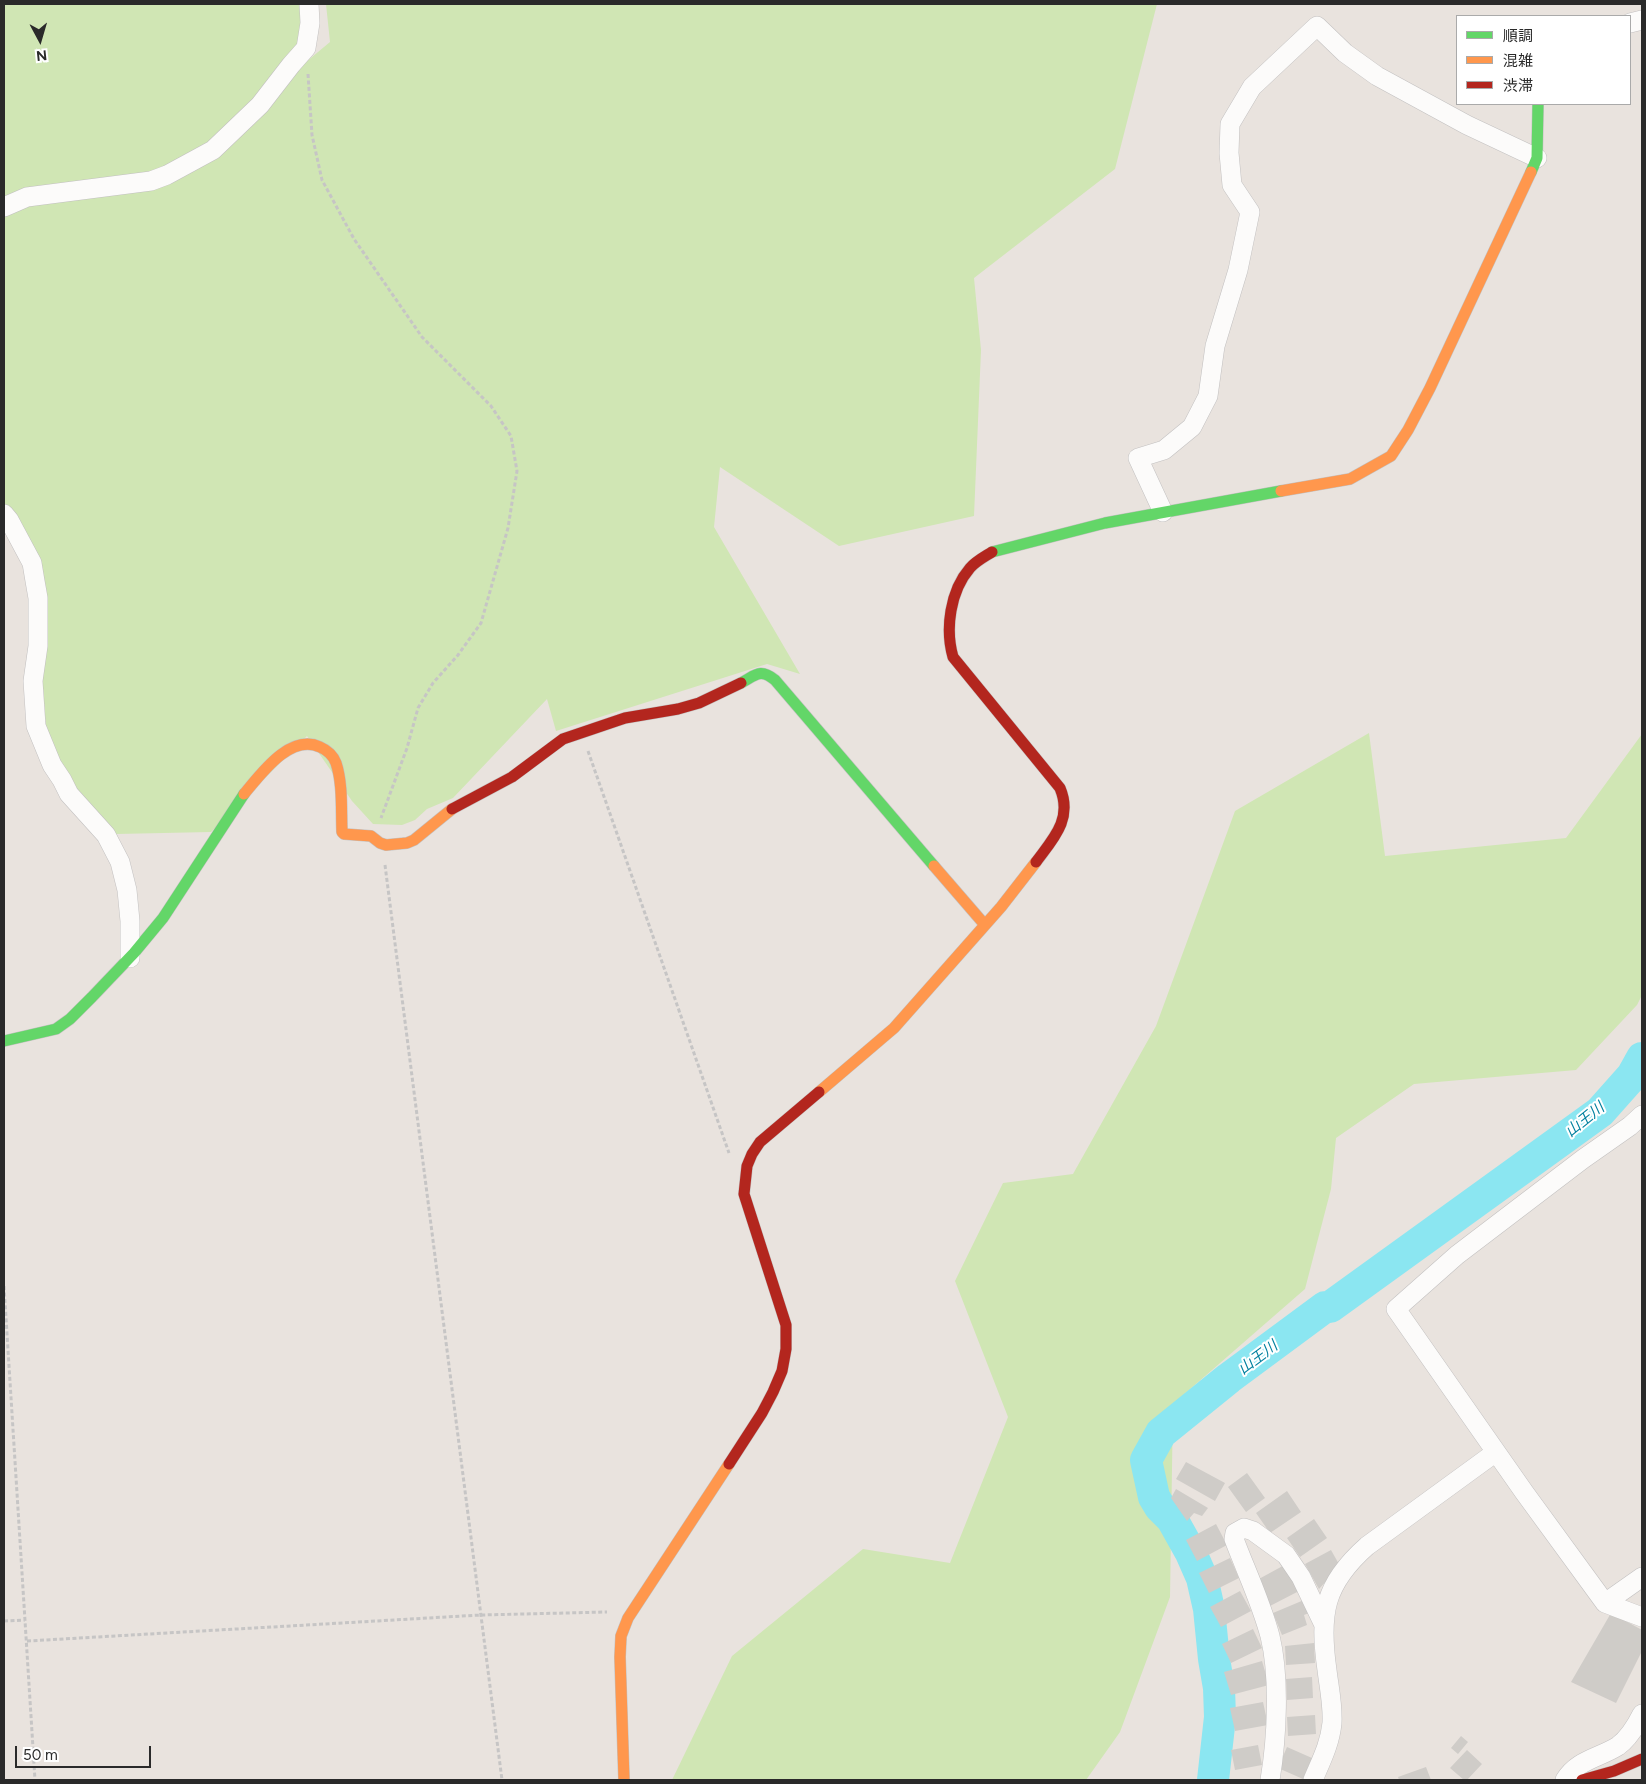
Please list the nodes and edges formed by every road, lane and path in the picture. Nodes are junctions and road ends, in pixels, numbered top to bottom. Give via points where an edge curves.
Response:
1 (309, 4) edge
2 (306, 48) junction
3 (1538, 105) edge
4 (1537, 158) junction
5 (4, 207) edge
6 (1163, 512) junction
7 (4, 514) edge
8 (581, 732) junction
9 (371, 836) junction
10 (383, 844) junction
11 (986, 925) junction
12 (130, 958) junction
13 (4, 1041) edge
14 (1642, 1115) edge
15 (747, 1164) junction
16 (4, 1286) edge
17 (1496, 1452) junction
18 (1642, 1577) edge
19 (1605, 1603) junction
20 (633, 1612) junction
21 (481, 1615) junction
22 (1642, 1617) edge
23 (25, 1620) junction
24 (4, 1621) edge
25 (1324, 1625) junction
26 (27, 1641) junction
27 (1642, 1714) edge
28 (1642, 1759) edge
29 (35, 1780) edge
30 (502, 1780) edge
31 (624, 1780) edge
32 (1270, 1780) edge
33 (1313, 1780) edge
34 (1565, 1780) edge
35 (1582, 1780) edge

1 - 2 street
2 - 5 street via 260,105 212,150 167,175 27,197
2 - 9 path via 312,135 322,180 354,239 422,337 492,406 511,436 517,471 508,528 481,623 433,683 418,708 386,809
3 - 4 street
4 - 6 street via 1430,388 1391,456 1350,479
4 - 6 street via 1467,125 1377,76 1345,53 1317,26 1252,87 1230,124 1232,185 1250,212 1238,270 1215,346 1208,396 1192,427 1164,450 1138,458
6 - 11 street via 996,550 969,569 957,589 949,631 953,657 1055,782 1065,802 1063,822 1055,839
7 - 12 street via 32,563 37,590 38,646 33,681 36,726 52,765 69,794 106,835 120,862 127,890
8 - 10 street via 563,740 512,778 448,811 410,842
8 - 11 street via 625,718 699,703 758,673 766,673
8 - 15 path via 727,1149 732,1157
9 - 10 street
9 - 12 street via 342,832 338,771 328,752 316,745 292,746 267,767 239,799 172,907
10 - 21 path
11 - 15 street via 894,1028 760,1142
12 - 13 street via 61,1027
14 - 17 street via 1457,1255 1396,1308
15 - 20 street via 744,1194 786,1325 788,1340 784,1365 762,1413
16 - 23 path
17 - 19 street
17 - 25 street via 1357,1555 1331,1590
18 - 19 street
19 - 22 street
20 - 21 path
20 - 31 street via 621,1636 620,1646
21 - 26 path
21 - 30 path
23 - 24 path
23 - 26 path
25 - 32 street via 1301,1577 1286,1555 1253,1531 1244,1528 1235,1533 1234,1539 1268,1628 1274,1660 1276,1715
25 - 33 street via 1332,1725 1326,1751
26 - 29 path
27 - 34 street via 1633,1731 1618,1746 1581,1763
28 - 35 street

